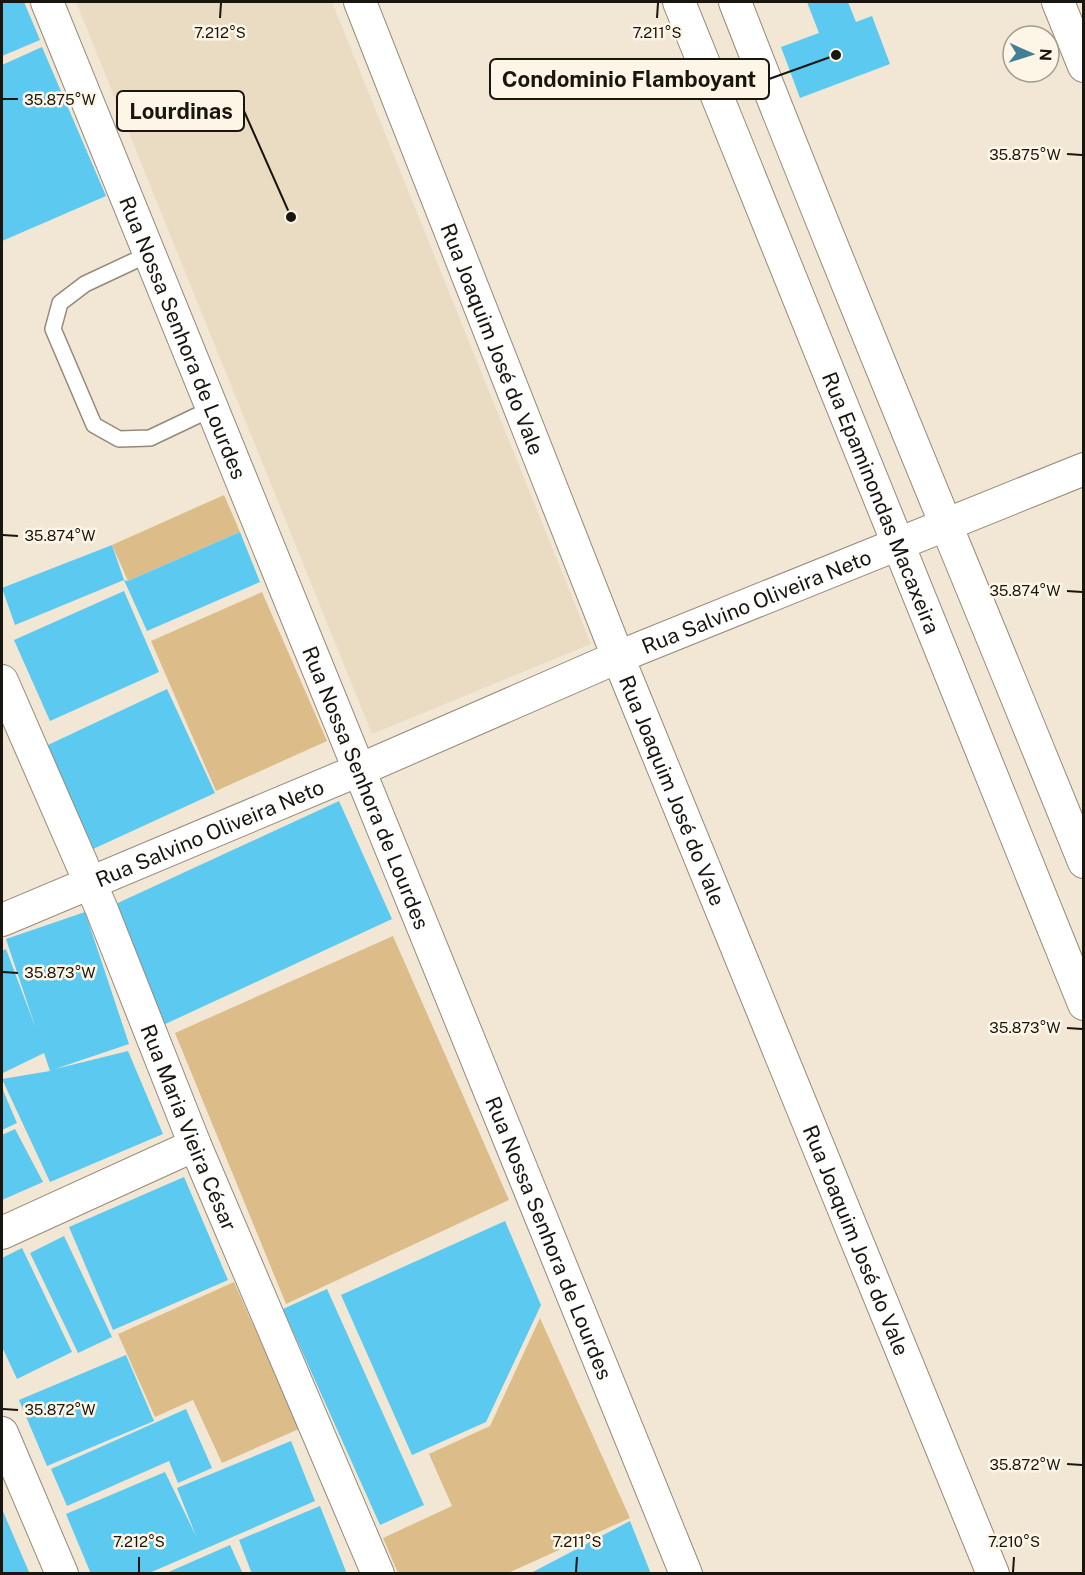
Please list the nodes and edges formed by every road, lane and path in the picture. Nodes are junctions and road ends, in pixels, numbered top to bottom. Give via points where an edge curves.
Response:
1 (47, 2) edge
2 (360, 2) edge
3 (679, 2) edge
4 (735, 2) edge
5 (1058, 2) edge
6 (1083, 66) edge
7 (149, 254) junction
8 (211, 409) junction
9 (1083, 469) edge
10 (948, 523) junction
11 (897, 544) junction
12 (618, 657) junction
13 (2, 681) edge
14 (359, 770) junction
15 (1083, 862) edge
16 (89, 882) junction
17 (2, 920) edge
18 (1083, 1004) edge
19 (195, 1145) junction
20 (2, 1233) edge
21 (2, 1433) edge
22 (62, 1574) edge
23 (378, 1574) edge
24 (686, 1574) edge
25 (993, 1574) edge

1 - 7 street, Rua Nossa Senhora de Lourdes
2 - 12 street, Rua Joaquim José do Vale
3 - 11 street, Rua Epaminondas Macaxeira
4 - 10 street via 881,368
5 - 6 street
7 - 8 street, Rua Nossa Senhora de Lourdes
7 - 8 lane via 77,290 60,303 53,329 94,425 119,439 150,438
8 - 14 street, Rua Nossa Senhora de Lourdes
9 - 10 street, Rua Salvino Oliveira Neto
10 - 11 street, Rua Salvino Oliveira Neto
10 - 15 street
11 - 12 street, Rua Salvino Oliveira Neto
11 - 18 street, Rua Epaminondas Macaxeira
12 - 14 street, Rua Salvino Oliveira Neto
12 - 25 street, Rua Joaquim José do Vale
13 - 16 street, Rua Maria Vieira César
14 - 16 street, Rua Salvino Oliveira Neto
14 - 24 street, Rua Nossa Senhora de Lourdes
16 - 17 street, Rua Salvino Oliveira Neto
16 - 19 street, Rua Maria Vieira César
19 - 20 street
19 - 23 street, Rua Maria Vieira César
21 - 22 street

